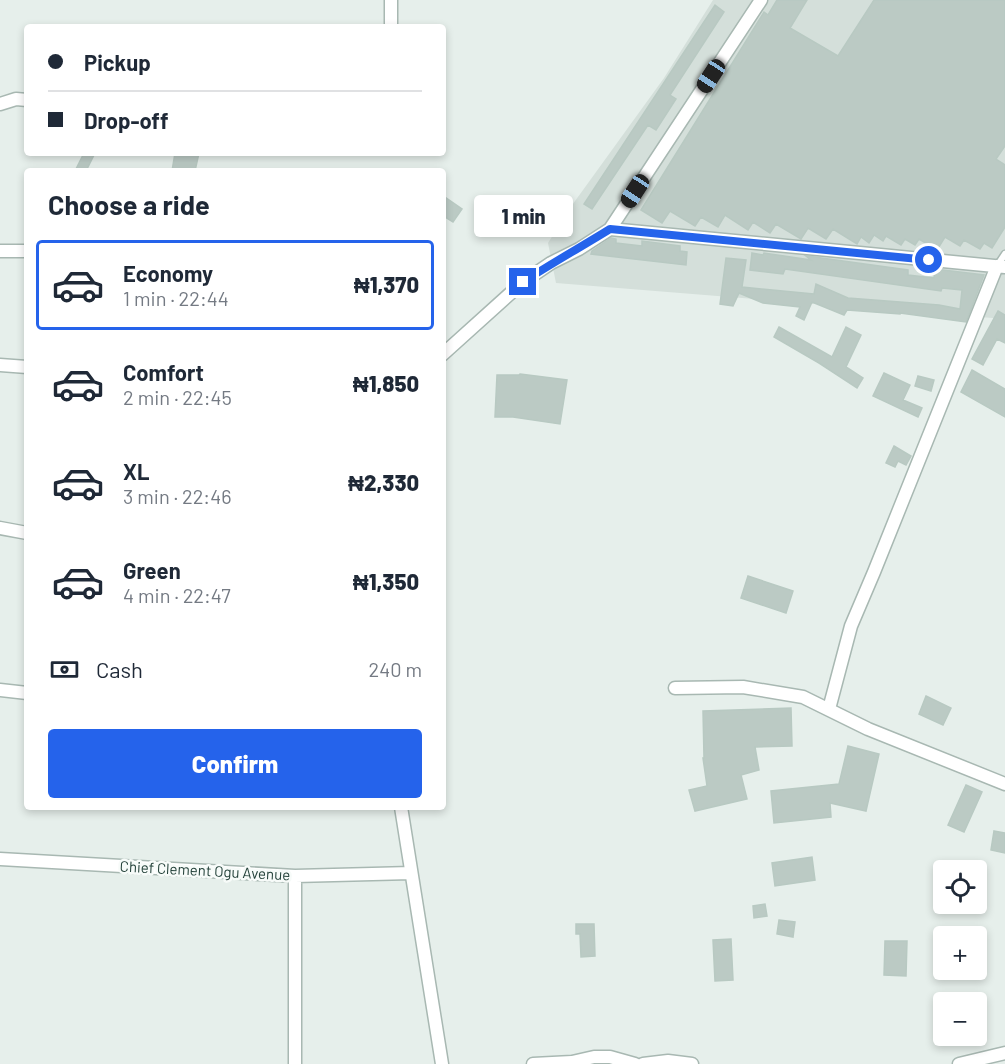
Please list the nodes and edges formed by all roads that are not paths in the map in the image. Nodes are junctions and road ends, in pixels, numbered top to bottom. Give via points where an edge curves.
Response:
1 (391, 0) edge
2 (761, 0) edge
3 (391, 24) edge
4 (24, 100) edge
5 (0, 104) edge
6 (610, 229) junction
7 (0, 251) edge
8 (24, 251) edge
9 (1005, 254) edge
10 (1001, 267) edge
11 (446, 351) edge
12 (0, 365) edge
13 (24, 367) edge
14 (0, 528) edge
15 (24, 532) edge
16 (675, 688) dead end
17 (0, 690) edge
18 (24, 693) edge
19 (829, 710) junction
20 (1005, 784) edge
21 (401, 810) edge
22 (0, 859) edge
23 (411, 873) junction
24 (295, 876) junction
25 (1005, 1053) edge
26 (295, 1064) edge
27 (442, 1064) edge
28 (533, 1064) edge
29 (635, 1064) edge
30 (644, 1064) edge
31 (692, 1064) edge
32 (959, 1064) edge

1 - 3 street
2 - 6 street
4 - 5 street
6 - 10 street
6 - 11 street via 523,282
7 - 8 street
9 - 10 lane
10 - 19 street via 851,626
12 - 13 street
14 - 15 street
16 - 19 street via 743,687 803,697
17 - 18 street
19 - 20 street
21 - 23 street
22 - 24 street, Chief Clement Ogu Avenue
23 - 24 street, Chief Clement Ogu Avenue
23 - 27 street
24 - 26 street
25 - 32 street
28 - 29 street via 594,1057
30 - 31 street

